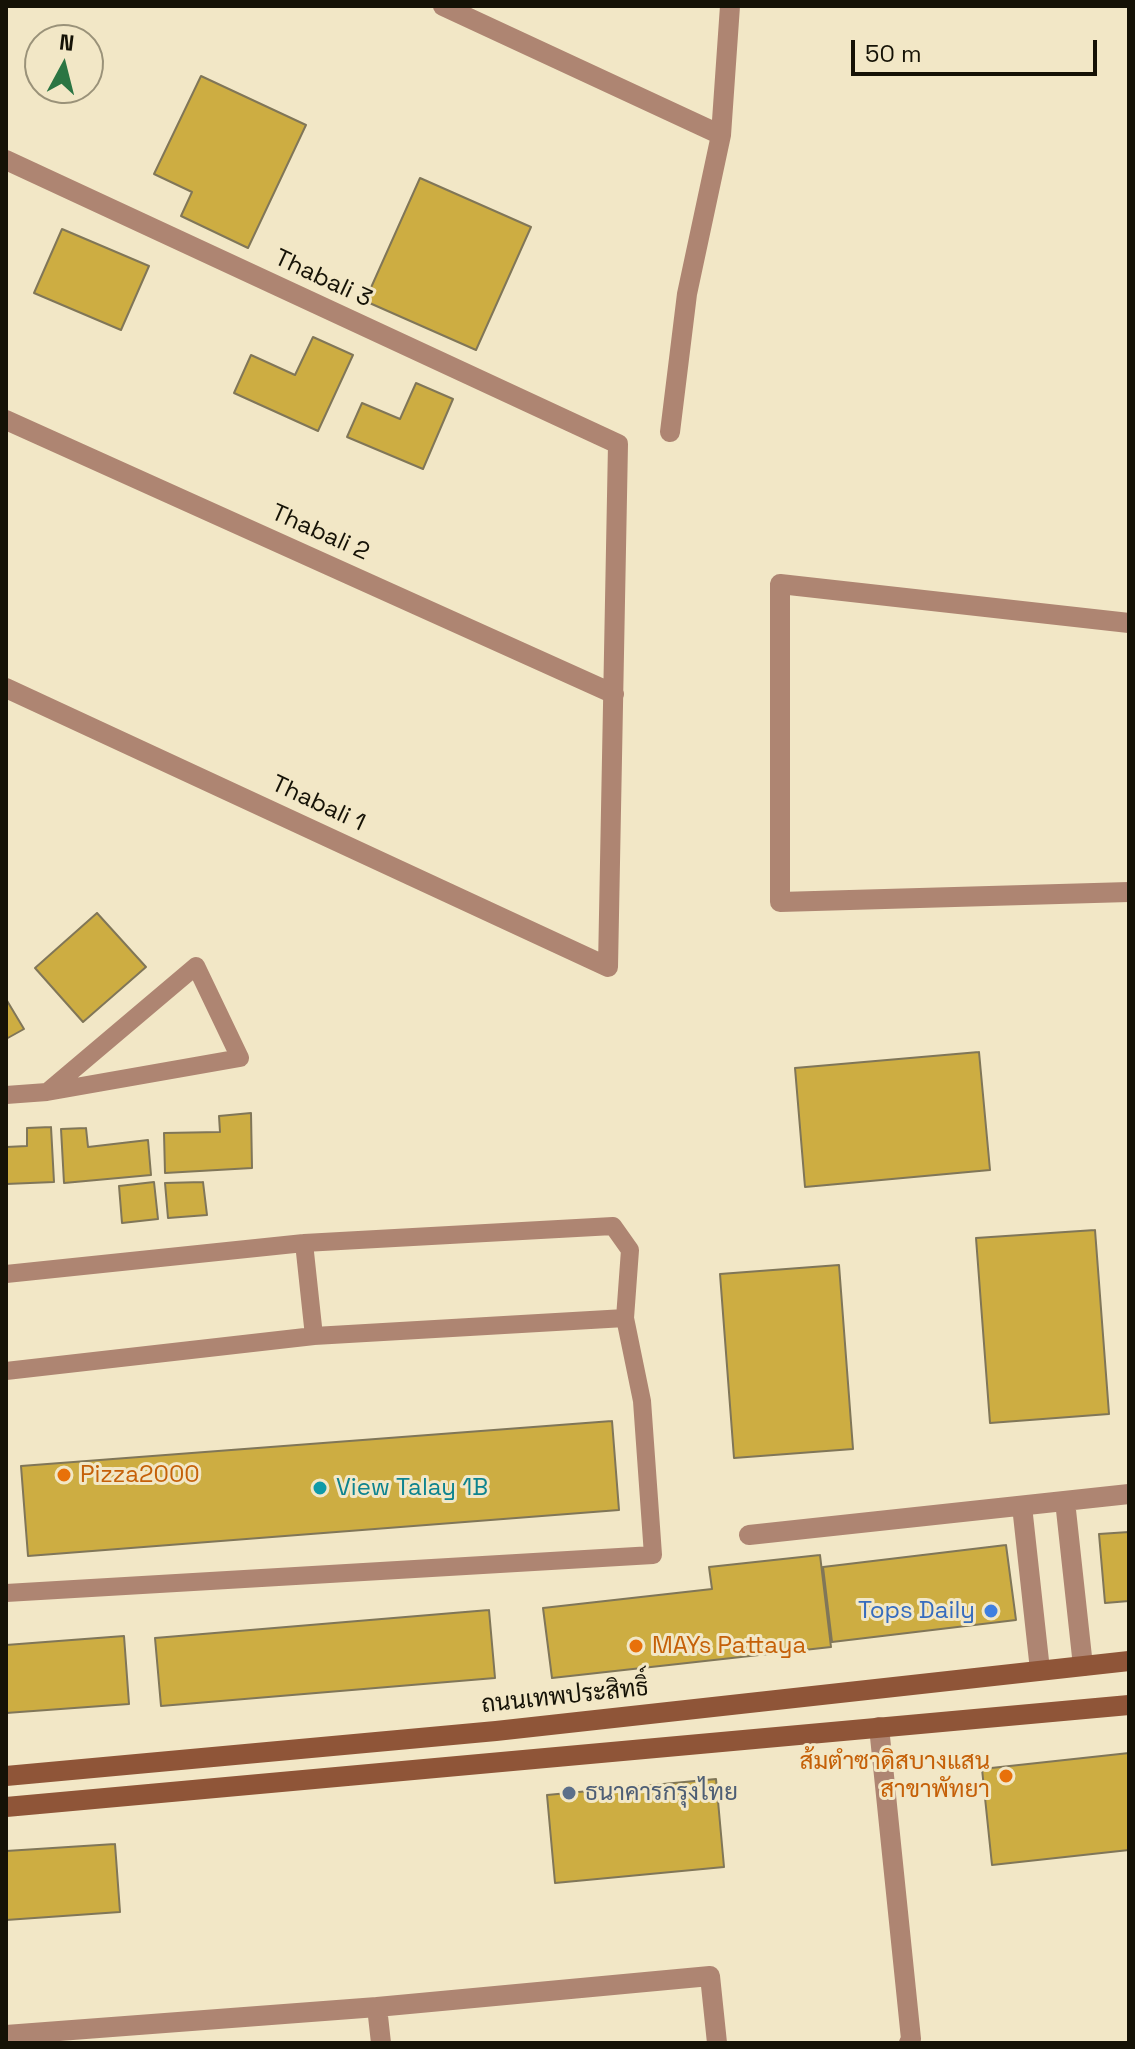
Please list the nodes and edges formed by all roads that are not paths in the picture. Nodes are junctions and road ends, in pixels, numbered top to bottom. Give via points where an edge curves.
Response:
1 (443, 6) edge
2 (730, 6) edge
3 (721, 135) junction
4 (6, 160) edge
5 (6, 420) edge
6 (670, 432) dead end
7 (1129, 623) edge
8 (6, 688) edge
9 (614, 694) junction
10 (1129, 892) edge
11 (47, 1092) junction
12 (6, 1095) edge
13 (304, 1243) junction
14 (6, 1274) edge
15 (625, 1318) junction
16 (314, 1336) junction
17 (6, 1371) edge
18 (1129, 1494) edge
19 (1065, 1501) junction
20 (1022, 1506) junction
21 (749, 1535) dead end
22 (6, 1593) edge
23 (1129, 1661) edge
24 (1083, 1666) junction
25 (1040, 1670) junction
26 (1129, 1705) edge
27 (879, 1727) junction
28 (6, 1776) edge
29 (6, 1807) edge
30 (377, 2007) junction
31 (16, 2038) edge
32 (912, 2042) edge
33 (381, 2043) edge
34 (717, 2043) edge

1 - 3 street
2 - 3 street
3 - 6 street via 687,294
4 - 9 street, Thabali 3 via 618,444
5 - 9 street, Thabali 2
7 - 10 street via 780,584 780,902
8 - 9 street, Thabali 1 via 608,967
11 - 11 lane via 166,1071 240,1058 196,966
11 - 12 lane
13 - 14 lane
13 - 15 lane via 613,1226 630,1250
13 - 16 lane
15 - 16 lane
15 - 22 lane via 642,1401 653,1555
16 - 17 lane
18 - 19 street
19 - 20 street
19 - 24 street
20 - 21 street
20 - 25 street
23 - 24 main road, ถนนเทพประสิทธิ์
24 - 25 main road, ถนนเทพประสิทธิ์
25 - 28 main road, ถนนเทพประสิทธิ์ via 496,1731
26 - 27 main road
27 - 29 main road
27 - 32 street
30 - 31 street
30 - 33 street
30 - 34 street via 710,1976

